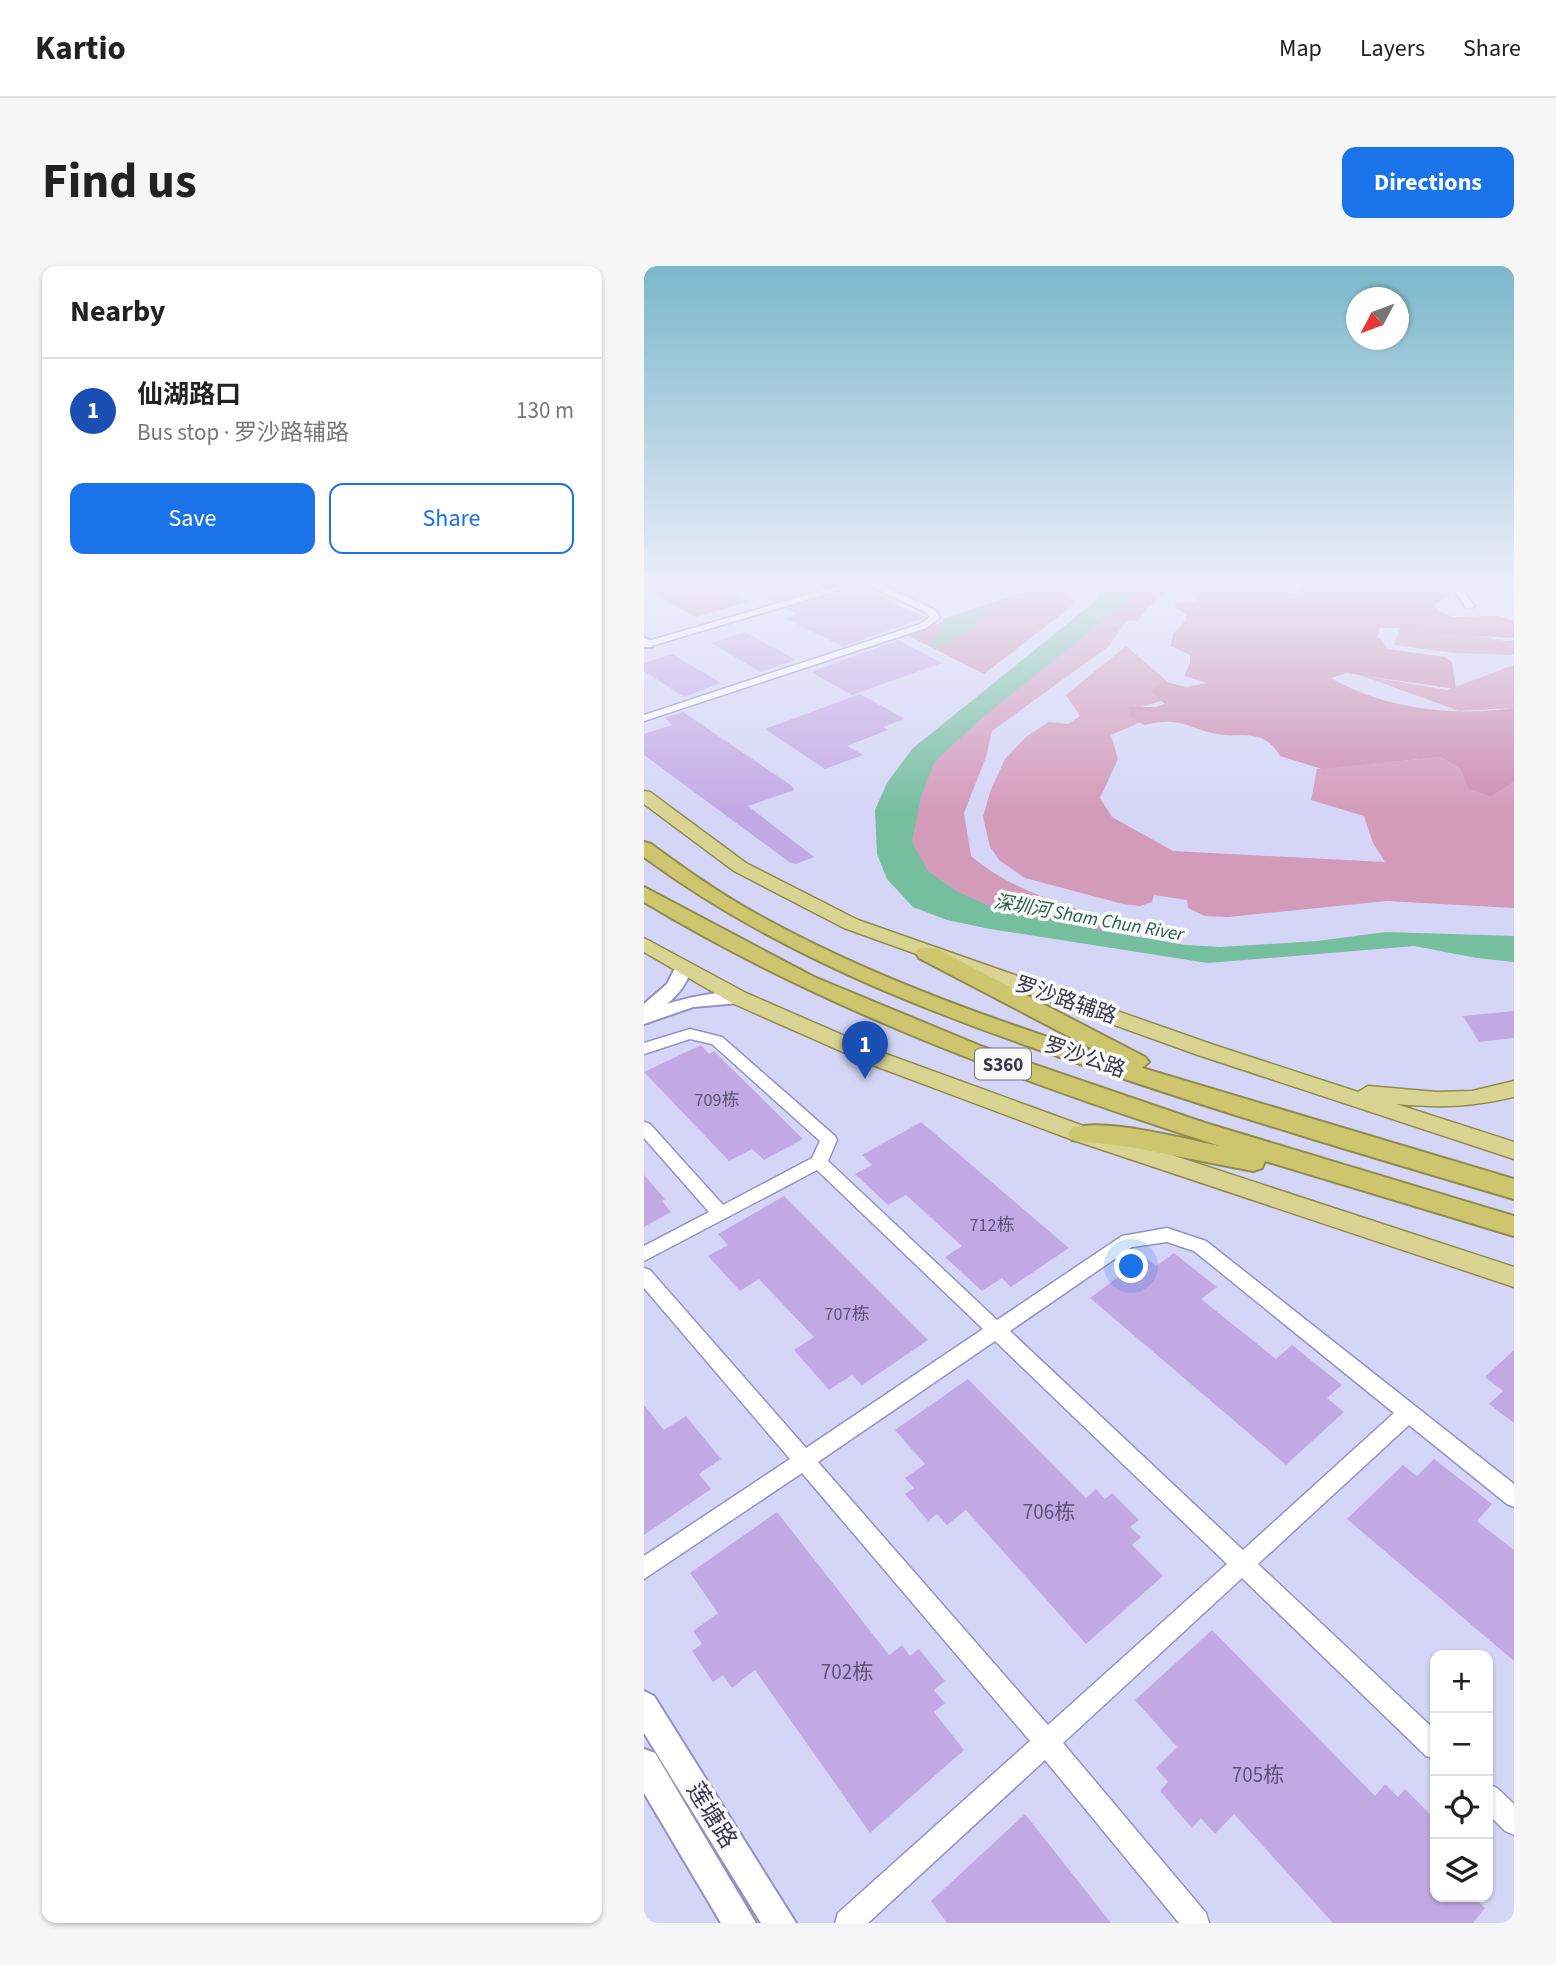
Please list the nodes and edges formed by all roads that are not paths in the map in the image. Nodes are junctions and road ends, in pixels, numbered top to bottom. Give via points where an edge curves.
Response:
1 (825, 658) edge
2 (644, 718) edge
3 (644, 796) edge
4 (644, 848) edge
5 (644, 893) edge
6 (644, 944) edge
7 (927, 953) junction
8 (682, 968) junction
9 (739, 998) junction
10 (644, 1015) edge
11 (644, 1049) edge
12 (1514, 1088) edge
13 (1320, 1089) junction
14 (1206, 1098) junction
15 (644, 1128) edge
16 (1082, 1134) junction
17 (1514, 1151) edge
18 (819, 1162) junction
19 (1382, 1188) junction
20 (1514, 1189) edge
21 (721, 1214) junction
22 (1514, 1226) edge
23 (644, 1254) edge
24 (644, 1275) edge
25 (1511, 1276) edge
26 (996, 1330) junction
27 (1408, 1413) junction
28 (804, 1461) junction
29 (1514, 1497) edge
30 (1243, 1565) junction
31 (644, 1569) edge
32 (644, 1706) edge
33 (1046, 1741) junction
34 (1430, 1742) edge
35 (644, 1764) edge
36 (1493, 1802) edge
37 (1514, 1822) edge
38 (740, 1923) edge
39 (780, 1923) edge
40 (848, 1923) edge
41 (1196, 1923) edge

1 - 2 street
3 - 7 main road, 罗沙路辅路 via 740,867 794,897
4 - 14 highway, 罗沙公路 / S360 via 744,916 842,964 1027,1038
5 - 19 highway, 罗沙公路 / S360 via 723,941 883,1017 1004,1065
6 - 8 main road
7 - 13 main road, 罗沙路辅路
7 - 14 highway
8 - 9 main road
8 - 10 street via 680,981
9 - 10 street via 691,1002
9 - 16 main road via 877,1059
11 - 18 street via 690,1034 717,1040 829,1140
12 - 13 main road via 1472,1099 1436,1100
13 - 17 main road, 罗沙路辅路
14 - 20 highway, 罗沙公路 / S360
15 - 21 street
16 - 19 highway via 1130,1138
16 - 25 main road
18 - 21 street
18 - 26 street
19 - 22 highway, 罗沙公路 / S360
21 - 23 street
24 - 28 street
26 - 27 street via 1128,1241 1167,1235 1200,1246
26 - 28 street
26 - 30 street
27 - 29 street
27 - 30 street
28 - 31 street
28 - 33 street
30 - 33 street
30 - 34 street
32 - 39 street, 莲塘路
33 - 40 street
33 - 41 street
35 - 38 street, 莲塘路
36 - 37 street

